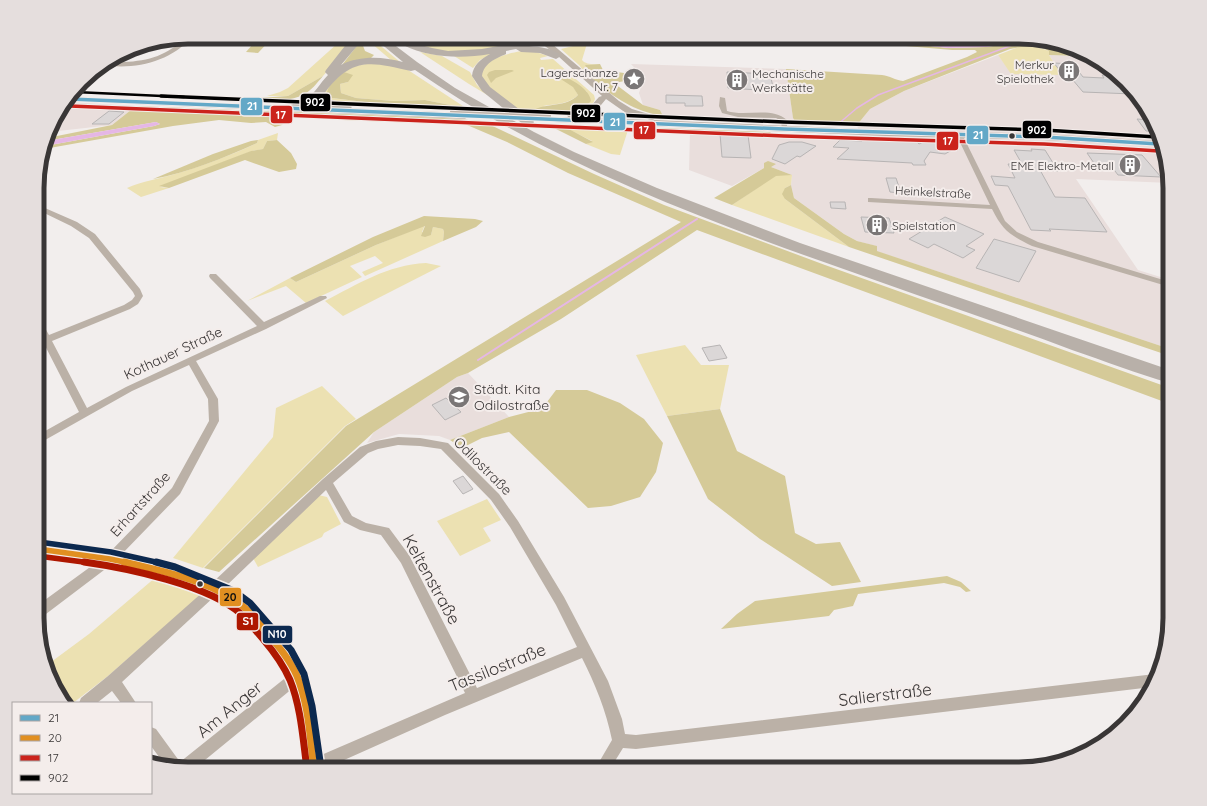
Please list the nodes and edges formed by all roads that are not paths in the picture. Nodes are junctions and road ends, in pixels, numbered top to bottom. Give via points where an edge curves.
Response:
1 (182, 44) edge
2 (353, 44) edge
3 (387, 44) edge
4 (403, 44) edge
5 (409, 44) edge
6 (521, 44) edge
7 (526, 44) edge
8 (539, 44) edge
9 (540, 44) edge
10 (506, 51) junction
11 (556, 56) junction
12 (114, 64) edge
13 (436, 80) junction
14 (78, 95) edge
15 (314, 95) junction
16 (722, 98) dead end
17 (75, 99) edge
18 (602, 99) junction
19 (279, 104) junction
20 (307, 107) junction
21 (346, 107) junction
22 (292, 108) joint
23 (628, 110) junction
24 (565, 116) junction
25 (550, 118) junction
26 (626, 120) junction
27 (658, 120) junction
28 (528, 122) junction
29 (784, 127) junction
30 (959, 134) junction
31 (1155, 142) edge
32 (871, 200) dead end
33 (994, 207) junction
34 (44, 210) edge
35 (213, 276) dead end
36 (1163, 283) edge
37 (323, 298) dead end
38 (263, 327) junction
39 (44, 334) edge
40 (47, 339) junction
41 (191, 360) junction
42 (1163, 362) edge
43 (1163, 375) edge
44 (85, 414) junction
45 (44, 437) edge
46 (327, 482) junction
47 (44, 550) edge
48 (110, 559) junction
49 (214, 589) junction
50 (44, 608) edge
51 (585, 650) junction
52 (297, 677) junction
53 (113, 681) junction
54 (1148, 681) edge
55 (474, 696) junction
56 (87, 702) edge
57 (128, 702) edge
58 (152, 735) edge
59 (619, 740) junction
60 (171, 761) edge
61 (191, 762) edge
62 (313, 762) edge
63 (325, 762) edge
64 (606, 762) edge

1 - 12 street via 155,59
2 - 15 highway
3 - 13 highway
4 - 28 highway via 460,85
5 - 6 highway via 422,50 445,54 479,53
7 - 10 highway
8 - 11 main road
9 - 23 main road via 569,61 605,95
10 - 11 highway via 537,49
10 - 28 highway via 483,63 477,76 486,89
11 - 18 main road
13 - 15 highway via 402,64 370,61 339,70
13 - 43 highway via 489,114 582,160 668,197 827,259
14 - 19 main road
15 - 19 highway
15 - 20 highway
15 - 21 highway via 329,104
16 - 29 street via 722,109 728,114 776,116 784,120
17 - 22 main road
18 - 24 main road via 600,104 591,110
18 - 26 main road
19 - 20 main road
20 - 21 main road
20 - 22 highway
20 - 25 main road
21 - 25 main road, bridge
23 - 26 main road
23 - 27 main road
24 - 25 main road
24 - 26 main road
25 - 26 main road
26 - 27 main road
26 - 29 main road
27 - 29 main road
28 - 42 highway via 640,175 731,212
29 - 30 main road
30 - 31 main road
30 - 33 street
32 - 33 street, Heinkelstraße
33 - 36 street via 1007,228 1035,244
34 - 40 street via 92,236 139,296 127,307
35 - 38 street
37 - 38 street, Kothauer Straße
38 - 41 street, Kothauer Straße
39 - 40 street
40 - 44 street
41 - 44 street, Kothauer Straße
41 - 48 street, Erhartstraße via 213,400 214,421 176,491
44 - 45 street, Kothauer Straße
46 - 49 street, Odilostraße
46 - 51 street, Odilostraße via 364,450 376,445 398,441 444,446 495,496 530,549
46 - 55 street, Keltenstraße via 348,519 364,527 385,531 405,559
47 - 48 street
48 - 49 street via 173,574
48 - 50 street, Erhartstraße
49 - 52 street via 246,609 285,654
49 - 53 street, Odilostraße
51 - 55 street, Tassilostraße
51 - 59 street, Odilostraße via 603,686 615,719
52 - 61 street, Am Anger
52 - 62 street via 305,707
53 - 56 street, Odilostraße
53 - 57 street
54 - 59 street, Salierstraße via 636,742
55 - 63 street, Tassilostraße
58 - 60 street
59 - 64 street

